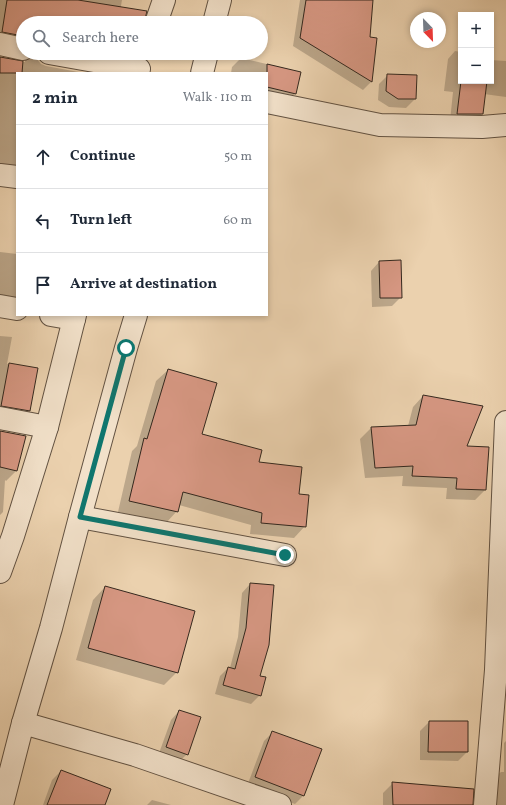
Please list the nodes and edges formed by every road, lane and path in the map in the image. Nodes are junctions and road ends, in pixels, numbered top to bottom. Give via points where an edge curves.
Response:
1 (164, 0) edge
2 (220, 0) edge
3 (158, 16) edge
4 (216, 16) edge
5 (0, 44) edge
6 (16, 47) edge
7 (103, 60) edge
8 (205, 60) edge
9 (141, 65) edge
10 (202, 72) edge
11 (268, 102) edge
12 (506, 125) edge
13 (0, 175) edge
14 (16, 177) edge
15 (0, 306) edge
16 (16, 309) edge
17 (63, 316) edge
18 (136, 316) edge
19 (75, 317) edge
20 (0, 418) edge
21 (506, 422) edge
22 (47, 427) junction
23 (80, 517) junction
24 (6, 535) edge
25 (285, 555) dead end
26 (0, 572) edge
27 (23, 723) junction
28 (2, 805) edge
29 (280, 805) edge
30 (485, 805) edge

1 - 3 street
2 - 4 street
5 - 6 street
7 - 9 street
8 - 10 street
11 - 12 street via 380,125
13 - 14 street
15 - 16 street
17 - 19 street
18 - 23 street
19 - 22 street
20 - 22 street
21 - 30 street via 496,670
22 - 24 street
23 - 25 street
23 - 27 street
24 - 26 street
27 - 28 street
27 - 29 street via 135,755

